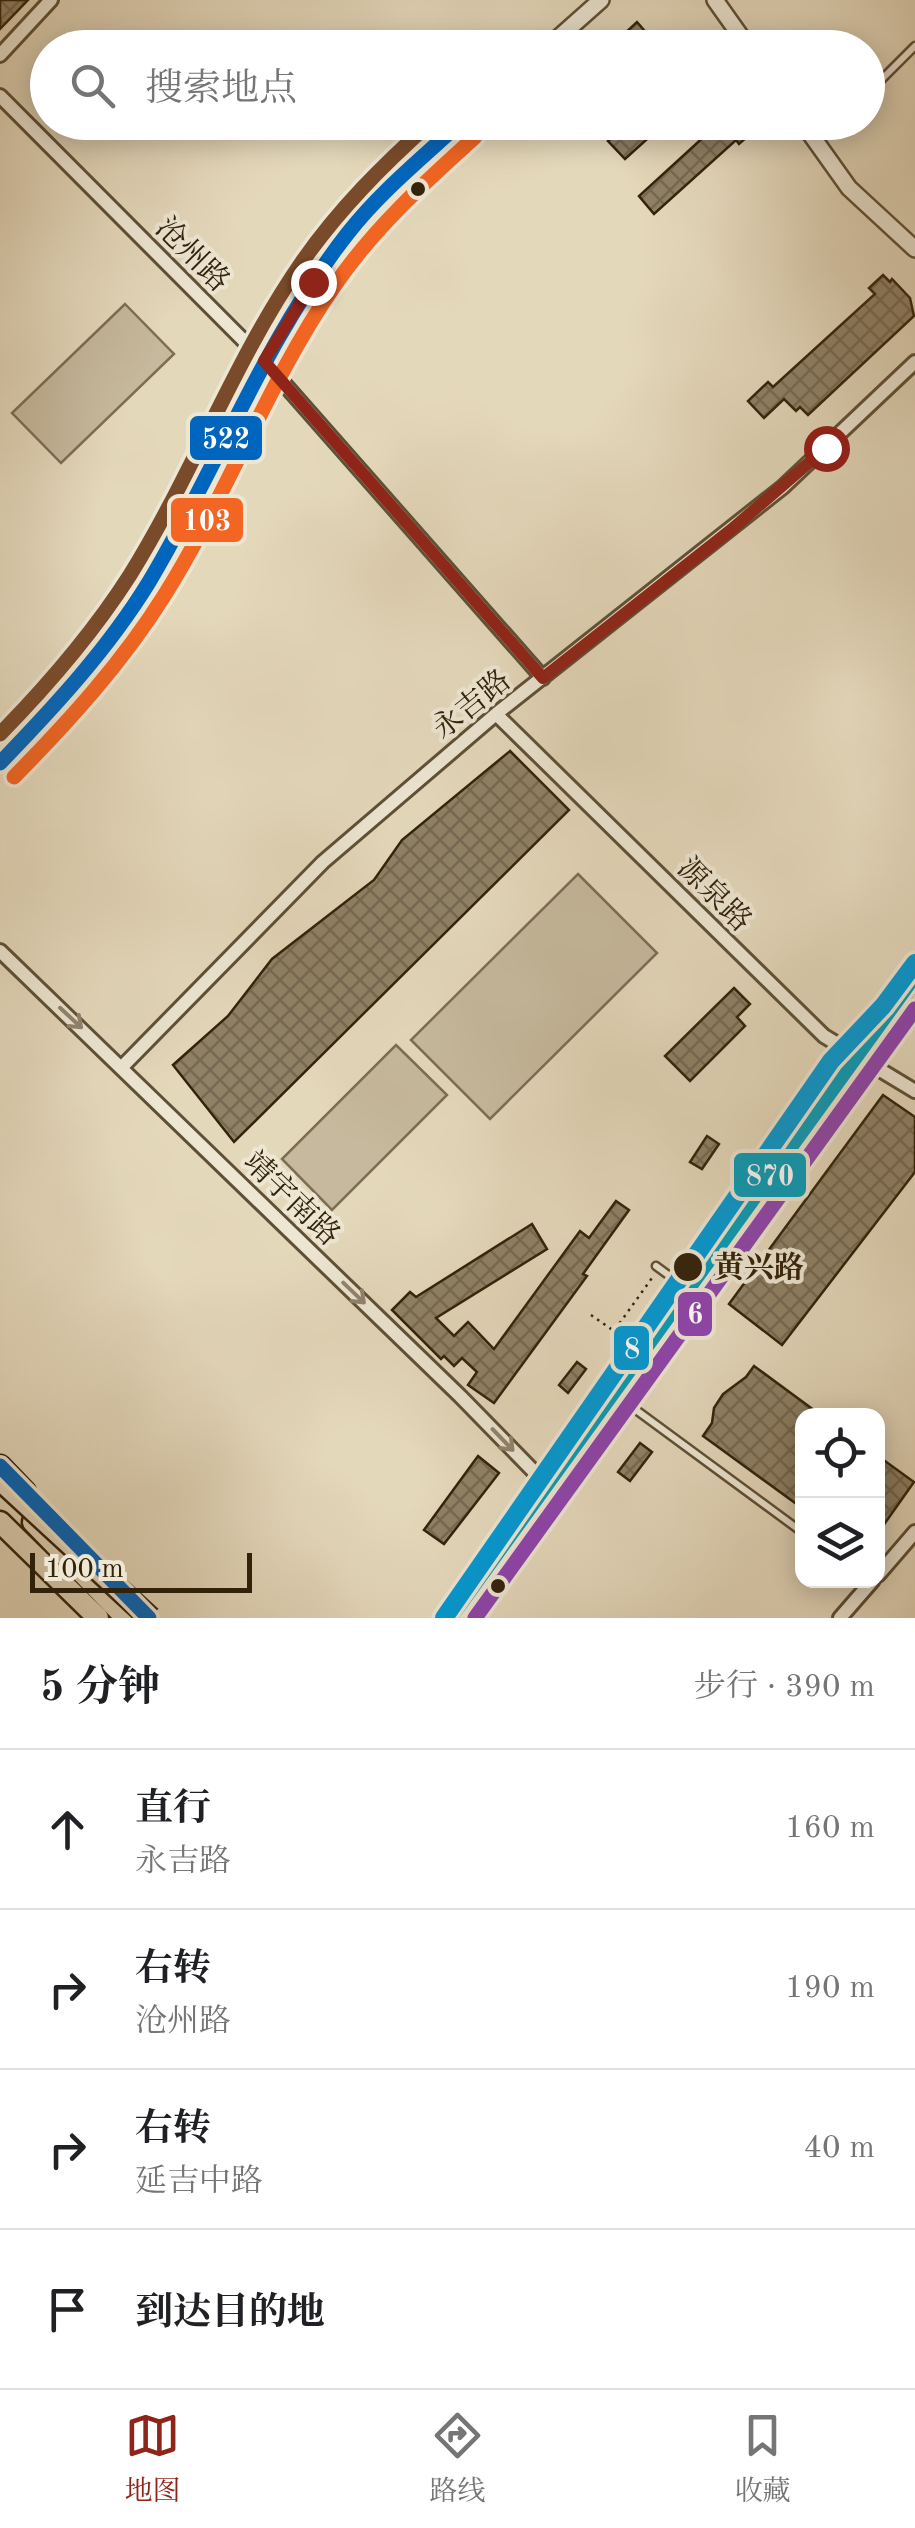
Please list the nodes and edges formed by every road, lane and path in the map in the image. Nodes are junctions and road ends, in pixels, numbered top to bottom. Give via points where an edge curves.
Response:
1 (51, 0) edge
2 (601, 0) edge
3 (714, 0) edge
4 (567, 30) edge
5 (736, 30) edge
6 (915, 46) edge
7 (0, 55) edge
8 (885, 76) edge
9 (0, 96) edge
10 (30, 126) edge
11 (44, 140) edge
12 (442, 140) edge
13 (814, 140) edge
14 (915, 249) edge
15 (264, 361) junction
16 (915, 362) edge
17 (543, 678) junction
18 (496, 714) junction
19 (0, 763) edge
20 (0, 950) edge
21 (915, 976) edge
22 (857, 1055) junction
23 (122, 1067) junction
24 (915, 1091) edge
25 (657, 1267) joint
26 (688, 1289) junction
27 (591, 1315) dead end
28 (612, 1393) junction
29 (0, 1466) edge
30 (0, 1484) edge
31 (546, 1484) junction
32 (0, 1524) edge
33 (795, 1527) edge
34 (915, 1532) edge
35 (885, 1566) edge
36 (866, 1588) edge
37 (80, 1618) edge
38 (89, 1618) edge
39 (98, 1618) edge
40 (126, 1618) edge
41 (150, 1618) edge
42 (450, 1618) edge
43 (840, 1618) edge

1 - 7 street
2 - 4 street
3 - 5 street
6 - 8 lane
9 - 10 street, 沧州路
11 - 15 street, 沧州路
12 - 15 street via 349,232
13 - 14 street via 849,188
15 - 17 street, 沧州路
15 - 19 street via 149,582 104,648
16 - 17 street, 永吉路 via 783,486
17 - 18 street, 永吉路
18 - 22 street, 源泉路 via 818,1030
18 - 23 street, 永吉路 via 324,862
20 -> 23 street, 靖宇南路
21 - 22 main road
22 - 24 street, 源泉路
22 - 26 main road
23 -> 31 street, 靖宇南路
25 - 26 lane
25 - 27 path via 614,1331
26 - 28 main road
28 - 31 main road
28 - 33 lane
29 - 41 main road
30 - 40 main road, bridge
30 - 41 main road, bridge
31 - 42 main road
32 - 37 main road
32 - 38 main road
32 - 39 main road
34 - 35 street
36 - 43 street

